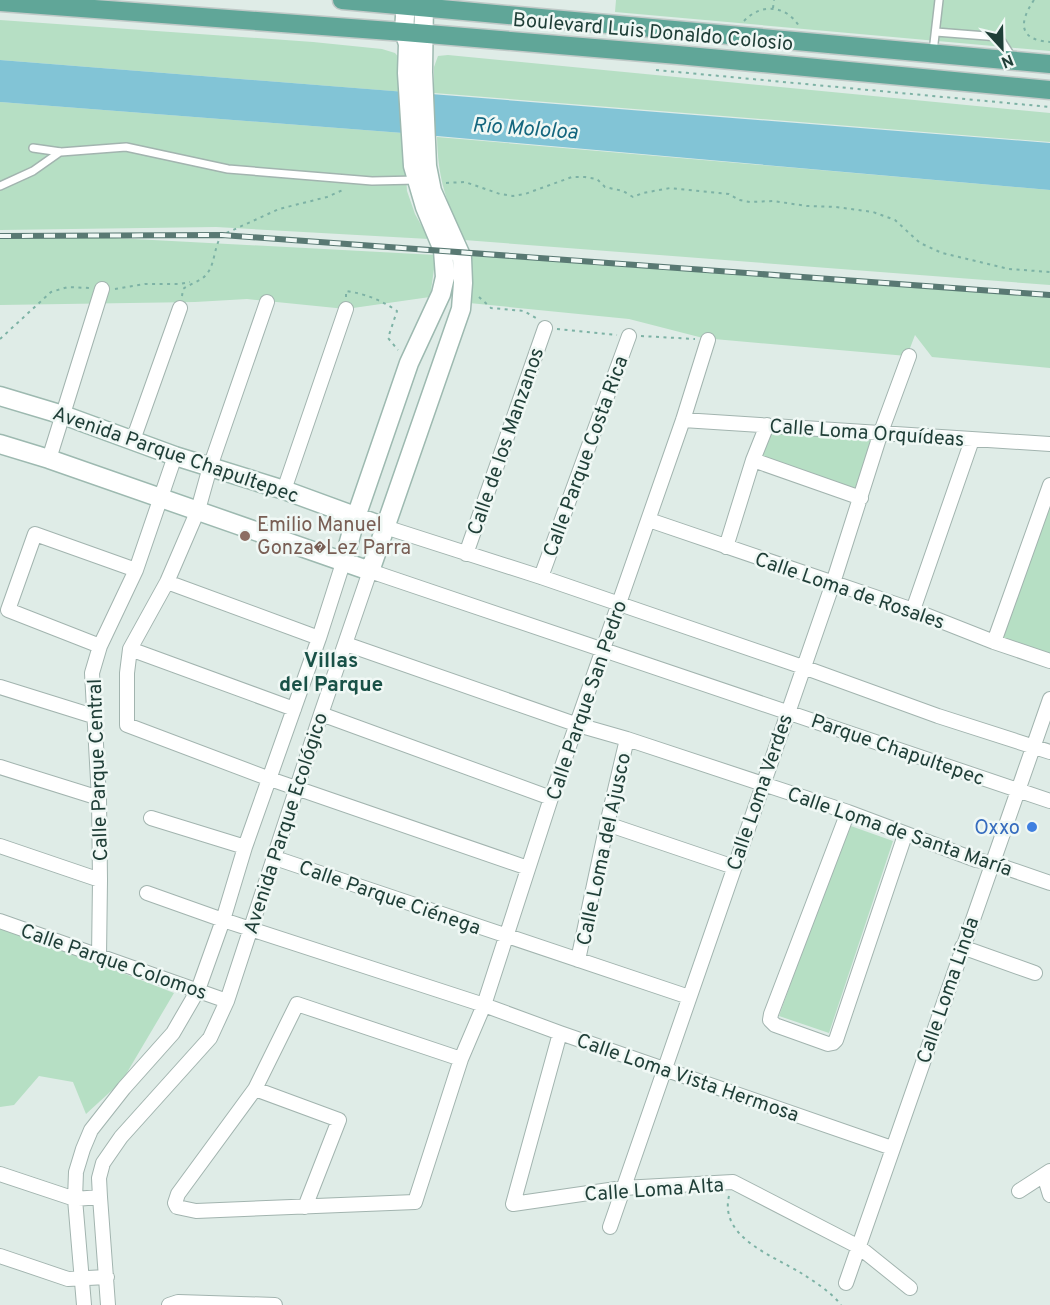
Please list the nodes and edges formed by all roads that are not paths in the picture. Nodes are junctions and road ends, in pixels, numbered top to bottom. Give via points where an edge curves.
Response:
1 (342, 0) edge
2 (939, 0) edge
3 (0, 2) edge
4 (406, 2) edge
5 (424, 3) edge
6 (404, 32) junction
7 (936, 32) junction
8 (423, 34) junction
9 (933, 52) junction
10 (1015, 61) junction
11 (1050, 64) edge
12 (415, 73) junction
13 (1050, 90) edge
14 (33, 148) dead end
15 (61, 152) junction
16 (422, 173) junction
17 (0, 186) edge
18 (102, 289) dead end
19 (462, 291) junction
20 (441, 294) junction
21 (267, 302) dead end
22 (180, 308) road end
23 (346, 309) road end
24 (544, 328) road end
25 (630, 336) road end
26 (708, 340) road end
27 (909, 356) dead end
28 (0, 396) edge
29 (63, 415) junction
30 (683, 420) junction
31 (767, 425) junction
32 (881, 432) junction
33 (133, 440) junction
34 (972, 440) junction
35 (0, 444) edge
36 (1050, 444) edge
37 (175, 456) junction
38 (49, 459) junction
39 (753, 460) junction
40 (210, 467) junction
41 (1050, 485) edge
42 (284, 490) junction
43 (162, 498) junction
44 (861, 498) junction
45 (198, 510) junction
46 (356, 517) junction
47 (649, 520) junction
48 (385, 527) junction
49 (726, 547) junction
50 (466, 554) junction
51 (343, 563) junction
52 (136, 570) junction
53 (370, 571) junction
54 (541, 577) junction
55 (167, 582) junction
56 (832, 583) junction
57 (619, 604) junction
58 (913, 610) junction
59 (319, 638) junction
60 (994, 642) junction
61 (346, 644) junction
62 (100, 646) junction
63 (130, 649) junction
64 (604, 650) junction
65 (1050, 661) edge
66 (803, 667) junction
67 (0, 687) edge
68 (1050, 699) edge
69 (294, 709) junction
70 (787, 711) junction
71 (321, 714) junction
72 (93, 717) junction
73 (578, 725) junction
74 (627, 739) junction
75 (1035, 746) junction
76 (1050, 752) edge
77 (0, 767) edge
78 (270, 779) junction
79 (762, 783) junction
80 (296, 788) junction
81 (1017, 790) junction
82 (99, 798) junction
83 (551, 798) junction
84 (1050, 801) edge
85 (848, 812) junction
86 (151, 818) dead end
87 (606, 825) junction
88 (906, 835) junction
89 (0, 846) edge
90 (244, 847) junction
91 (275, 858) junction
92 (992, 863) junction
93 (734, 867) junction
94 (528, 868) junction
95 (100, 880) junction
96 (1050, 882) edge
97 (147, 893) dead end
98 (223, 920) junction
99 (0, 921) edge
100 (251, 929) junction
101 (505, 936) junction
102 (962, 946) junction
103 (99, 957) junction
104 (579, 960) junction
105 (1035, 973) dead end
106 (198, 990) junction
107 (689, 997) junction
108 (227, 1001) junction
109 (484, 1005) junction
110 (560, 1033) junction
111 (461, 1059) junction
112 (664, 1069) junction
113 (255, 1089) junction
114 (892, 1148) junction
115 (1047, 1173) edge
116 (0, 1174) edge
117 (622, 1188) junction
118 (1019, 1191) dead end
119 (1050, 1195) edge
120 (100, 1197) junction
121 (75, 1199) junction
122 (305, 1207) junction
123 (610, 1227) dead end
124 (859, 1247) junction
125 (0, 1256) edge
126 (106, 1277) junction
127 (82, 1279) junction
128 (846, 1283) dead end
129 (910, 1288) dead end
130 (84, 1305) edge
131 (108, 1305) edge
132 (169, 1305) edge
133 (274, 1305) edge

1 - 4 main road, Boulevard Luis Donaldo Colosio
2 - 7 lane
3 - 6 main road, Boulevard Luis Donaldo Colosio
4 - 5 main road, Boulevard Luis Donaldo Colosio
4 - 6 street, Avenida Parque Ecológico
5 - 8 street, Avenida Parque Ecológico
5 - 9 main road, Boulevard Luis Donaldo Colosio
6 - 8 main road, Boulevard Luis Donaldo Colosio
6 - 12 street, Avenida Parque Ecológico
7 - 9 lane
7 - 10 lane via 999,37
8 - 12 street, Avenida Parque Ecológico
8 - 13 main road, Boulevard Luis Donaldo Colosio
9 - 10 main road, Boulevard Luis Donaldo Colosio
10 - 11 main road, Boulevard Luis Donaldo Colosio
12 - 16 street, Avenida Parque Ecológico
14 - 15 lane
15 - 16 lane via 126,147 228,169 372,181
15 - 17 lane
16 - 19 street, Avenida Parque Ecológico via 462,258
16 - 20 street, Avenida Parque Ecológico via 443,250
18 - 29 street
19 - 20 street
19 - 48 street, Avenida Parque Ecológico via 461,309
20 - 46 street, Avenida Parque Ecológico via 409,363
21 - 40 street, Calle Parque Central
22 - 33 street
23 - 42 street
24 - 50 street, Calle de los Manzanos
25 - 54 street, Calle Parque Costa Rica
26 - 30 street, Calle Parque San Pedro
27 - 32 street, Calle Loma Verdes
28 - 29 street, Avenida Parque Chapultepec
29 - 33 street, Avenida Parque Chapultepec
29 - 38 street
30 - 31 street, Calle Loma Orquídeas
30 - 47 street, Calle Parque San Pedro
31 - 32 street, Calle Loma Orquídeas
31 - 39 street
32 - 34 street, Calle Loma Orquídeas
32 - 44 street, Calle Loma Verdes
33 - 37 street, Avenida Parque Chapultepec
34 - 36 street, Calle Loma Orquídeas
34 - 58 street
35 - 38 street
37 - 40 street, Avenida Parque Chapultepec
37 - 43 street, Calle Parque Central
38 - 43 street
39 - 44 street
39 - 49 street
40 - 42 street, Avenida Parque Chapultepec
40 - 45 street, Calle Parque Central
41 - 60 street
42 - 46 street, Avenida Parque Chapultepec
43 - 45 street
43 - 52 street, Calle Parque Central
44 - 56 street, Calle Loma Verdes
45 - 51 street
45 - 55 street, Calle Parque Central
46 - 48 street, Avenida Parque Chapultepec
46 - 51 street, Avenida Parque Ecológico
47 - 49 street, Calle Loma de Rosales
47 - 57 street, Calle Parque San Pedro
48 - 50 street
48 - 53 street, Avenida Parque Ecológico
49 - 56 street, Calle Loma de Rosales
50 - 54 street
51 - 53 street
51 - 59 street, Avenida Parque Ecológico
52 - 62 street, Calle Parque Central
52 - 62 street via 35,534 8,609
53 - 61 street, Avenida Parque Ecológico
53 - 64 street, Parque Chapultepec
54 - 57 street
55 - 59 street
55 - 63 street, Calle Parque Central
56 - 58 street, Calle Loma de Rosales
56 - 66 street, Calle Loma Verdes
57 - 64 street, Calle Parque San Pedro
57 - 66 street
58 - 60 street, Calle Loma de Rosales
59 - 69 street, Avenida Parque Ecológico
60 - 65 street, Calle Loma de Rosales
61 - 71 street, Avenida Parque Ecológico
61 - 73 street, Calle Loma de Santa María
62 - 72 street, Calle Parque Central via 92,673
63 - 69 street
63 - 78 street, Calle Parque Central via 127,725
64 - 70 street, Parque Chapultepec
64 - 73 street, Calle Parque San Pedro
66 - 70 street, Calle Loma Verdes
66 - 75 street
67 - 72 street
68 - 75 street, Calle Loma Linda
69 - 78 street, Avenida Parque Ecológico
70 - 79 street, Calle Loma Verdes
70 - 81 street, Parque Chapultepec
71 - 80 street, Avenida Parque Ecológico
71 - 83 street
72 - 82 street, Calle Parque Central
73 - 74 street, Calle Loma de Santa María
73 - 83 street, Calle Parque San Pedro
74 - 79 street, Calle Loma de Santa María
74 - 87 street, Calle Loma del Ajusco
75 - 76 street
75 - 81 street, Calle Loma Linda
77 - 82 street
78 - 80 street
78 - 90 street, Avenida Parque Ecológico
79 - 85 street, Calle Loma de Santa María
79 - 93 street, Calle Loma Verdes
80 - 91 street, Avenida Parque Ecológico
80 - 94 street
81 - 84 street, Parque Chapultepec
81 - 92 street, Calle Loma Linda
82 - 95 street, Calle Parque Central
83 - 94 street, Calle Parque San Pedro
85 - 88 street, Calle Loma de Santa María
85 - 88 street via 771,1014 770,1020 775,1024 828,1044 836,1040
86 - 90 street
87 - 93 street
87 - 104 street, Calle Loma del Ajusco
88 - 92 street, Calle Loma de Santa María
89 - 95 street
90 - 98 street, Avenida Parque Ecológico
91 - 100 street, Avenida Parque Ecológico
91 - 101 street, Calle Parque Ciénega
92 - 96 street, Calle Loma de Santa María
92 - 102 street, Calle Loma Linda
93 - 107 street, Calle Loma Verdes
94 - 101 street, Calle Parque San Pedro
95 - 103 street, Calle Parque Central
97 - 98 street, Calle Loma Vista Hermosa
98 - 100 street, Calle Loma Vista Hermosa
98 - 106 street, Avenida Parque Ecológico
99 - 103 street, Calle Parque Colomos
100 - 108 street, Avenida Parque Ecológico
100 - 109 street, Calle Loma Vista Hermosa
101 - 104 street, Calle Parque Ciénega
101 - 109 street, Calle Parque San Pedro
102 - 105 street
102 - 114 street, Calle Loma Linda
103 - 106 street, Calle Parque Colomos
104 - 107 street, Calle Parque Ciénega
106 - 108 street, Calle Parque Colomos
106 - 121 street, Avenida Parque Ecológico via 173,1033 92,1130 76,1172
107 - 112 street, Calle Loma Verdes
108 - 120 street, Avenida Parque Ecológico via 210,1038 121,1137 103,1163
109 - 110 street, Calle Loma Vista Hermosa
109 - 111 street, Calle Parque San Pedro
110 - 112 street, Calle Loma Vista Hermosa
110 - 117 street, Calle Loma Alta via 513,1204
111 - 113 street via 297,1004
111 - 122 street, Calle Parque San Pedro via 415,1203
112 - 114 street, Calle Loma Vista Hermosa
112 - 117 street, Calle Loma Verdes
113 - 122 street via 339,1120
113 - 122 street via 178,1194 176,1205 196,1211
114 - 124 street, Calle Loma Linda
115 - 118 street
115 - 119 street
116 - 121 street
117 - 123 street, Calle Loma Verdes
117 - 124 street, Calle Loma Alta via 733,1182
120 - 121 street
120 - 126 street, Avenida Parque Ecológico
121 - 127 street, Avenida Parque Ecológico
124 - 128 street, Calle Loma Linda
124 - 129 street, Calle Loma Alta
125 - 127 street via 68,1279
126 - 127 street
126 - 131 street, Avenida Parque Ecológico
127 - 130 street, Avenida Parque Ecológico
132 - 133 street

